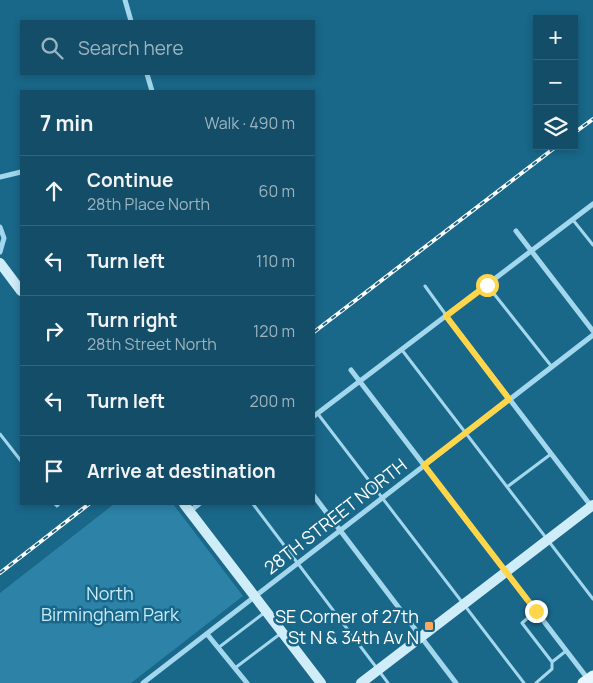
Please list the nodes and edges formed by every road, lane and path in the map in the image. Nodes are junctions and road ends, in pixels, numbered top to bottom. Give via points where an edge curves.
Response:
1 (124, 0) edge
2 (131, 20) edge
3 (147, 75) edge
4 (152, 90) edge
5 (20, 172) edge
6 (0, 177) edge
7 (593, 204) edge
8 (572, 220) junction
9 (0, 227) edge
10 (516, 231) dead end
11 (593, 245) edge
12 (532, 251) junction
13 (0, 252) edge
14 (0, 263) edge
15 (487, 285) junction
16 (425, 286) dead end
17 (20, 290) edge
18 (446, 316) junction
19 (593, 333) edge
20 (402, 350) junction
21 (552, 367) junction
22 (351, 370) dead end
23 (360, 381) junction
24 (509, 399) junction
25 (316, 415) edge
26 (465, 432) junction
27 (0, 434) edge
28 (551, 454) junction
29 (20, 460) edge
30 (424, 465) junction
31 (507, 487) junction
32 (315, 497) edge
33 (382, 497) junction
34 (254, 505) edge
35 (187, 507) edge
36 (592, 507) edge
37 (340, 530) junction
38 (548, 540) junction
39 (297, 562) junction
40 (506, 572) junction
41 (254, 595) junction
42 (593, 599) edge
43 (464, 604) junction
44 (266, 611) junction
45 (536, 611) junction
46 (283, 633) junction
47 (207, 634) junction
48 (421, 637) junction
49 (218, 648) junction
50 (566, 651) junction
51 (552, 662) junction
52 (235, 668) junction
53 (378, 670) junction
54 (589, 680) edge
55 (143, 683) edge
56 (248, 683) edge
57 (321, 683) edge
58 (361, 683) edge
59 (388, 683) edge
60 (456, 683) edge
61 (524, 683) edge
62 (536, 683) edge

1 - 2 street
3 - 4 street
5 - 6 street
7 - 8 street
8 - 11 lane
8 - 12 street
9 - 13 street via 4,238
10 - 12 street
12 - 15 street
12 - 19 street
14 - 17 street
15 - 18 street
15 - 21 lane
16 - 18 lane
18 - 20 street
18 - 24 street
19 - 21 street, 28TH STREET NORTH
20 - 23 street
20 - 26 lane
21 - 24 street, 28TH STREET NORTH
22 - 23 street
23 - 25 street
23 - 30 street
24 - 26 street, 28TH STREET NORTH
24 - 28 street
25 - 33 lane
26 - 30 street, 28TH STREET NORTH
26 - 31 lane
27 - 29 lane
28 - 31 lane
28 - 36 street
30 - 33 street, 28TH STREET NORTH
30 - 40 street
31 - 38 lane
32 - 37 street
33 - 37 street, 28TH STREET NORTH
33 - 43 lane
34 - 39 lane
35 - 41 street
36 - 38 street
37 - 39 street, 28TH STREET NORTH
37 - 48 street
38 - 40 street
38 - 42 lane
39 - 41 street, 28TH STREET NORTH
39 - 53 lane
40 - 43 street
40 - 45 street
41 - 44 street
41 - 47 street, 28TH STREET NORTH
43 - 48 street
43 - 61 lane
44 - 46 street
44 - 49 lane
45 - 50 street
45 - 51 lane via 522,622
46 - 52 lane
46 - 57 street
47 - 49 street
47 - 55 street, 28TH STREET NORTH
48 - 53 street
48 - 60 street
49 - 52 street
50 - 51 lane
50 - 54 street
51 - 62 lane via 552,669
52 - 56 street
53 - 58 street
53 - 59 lane

